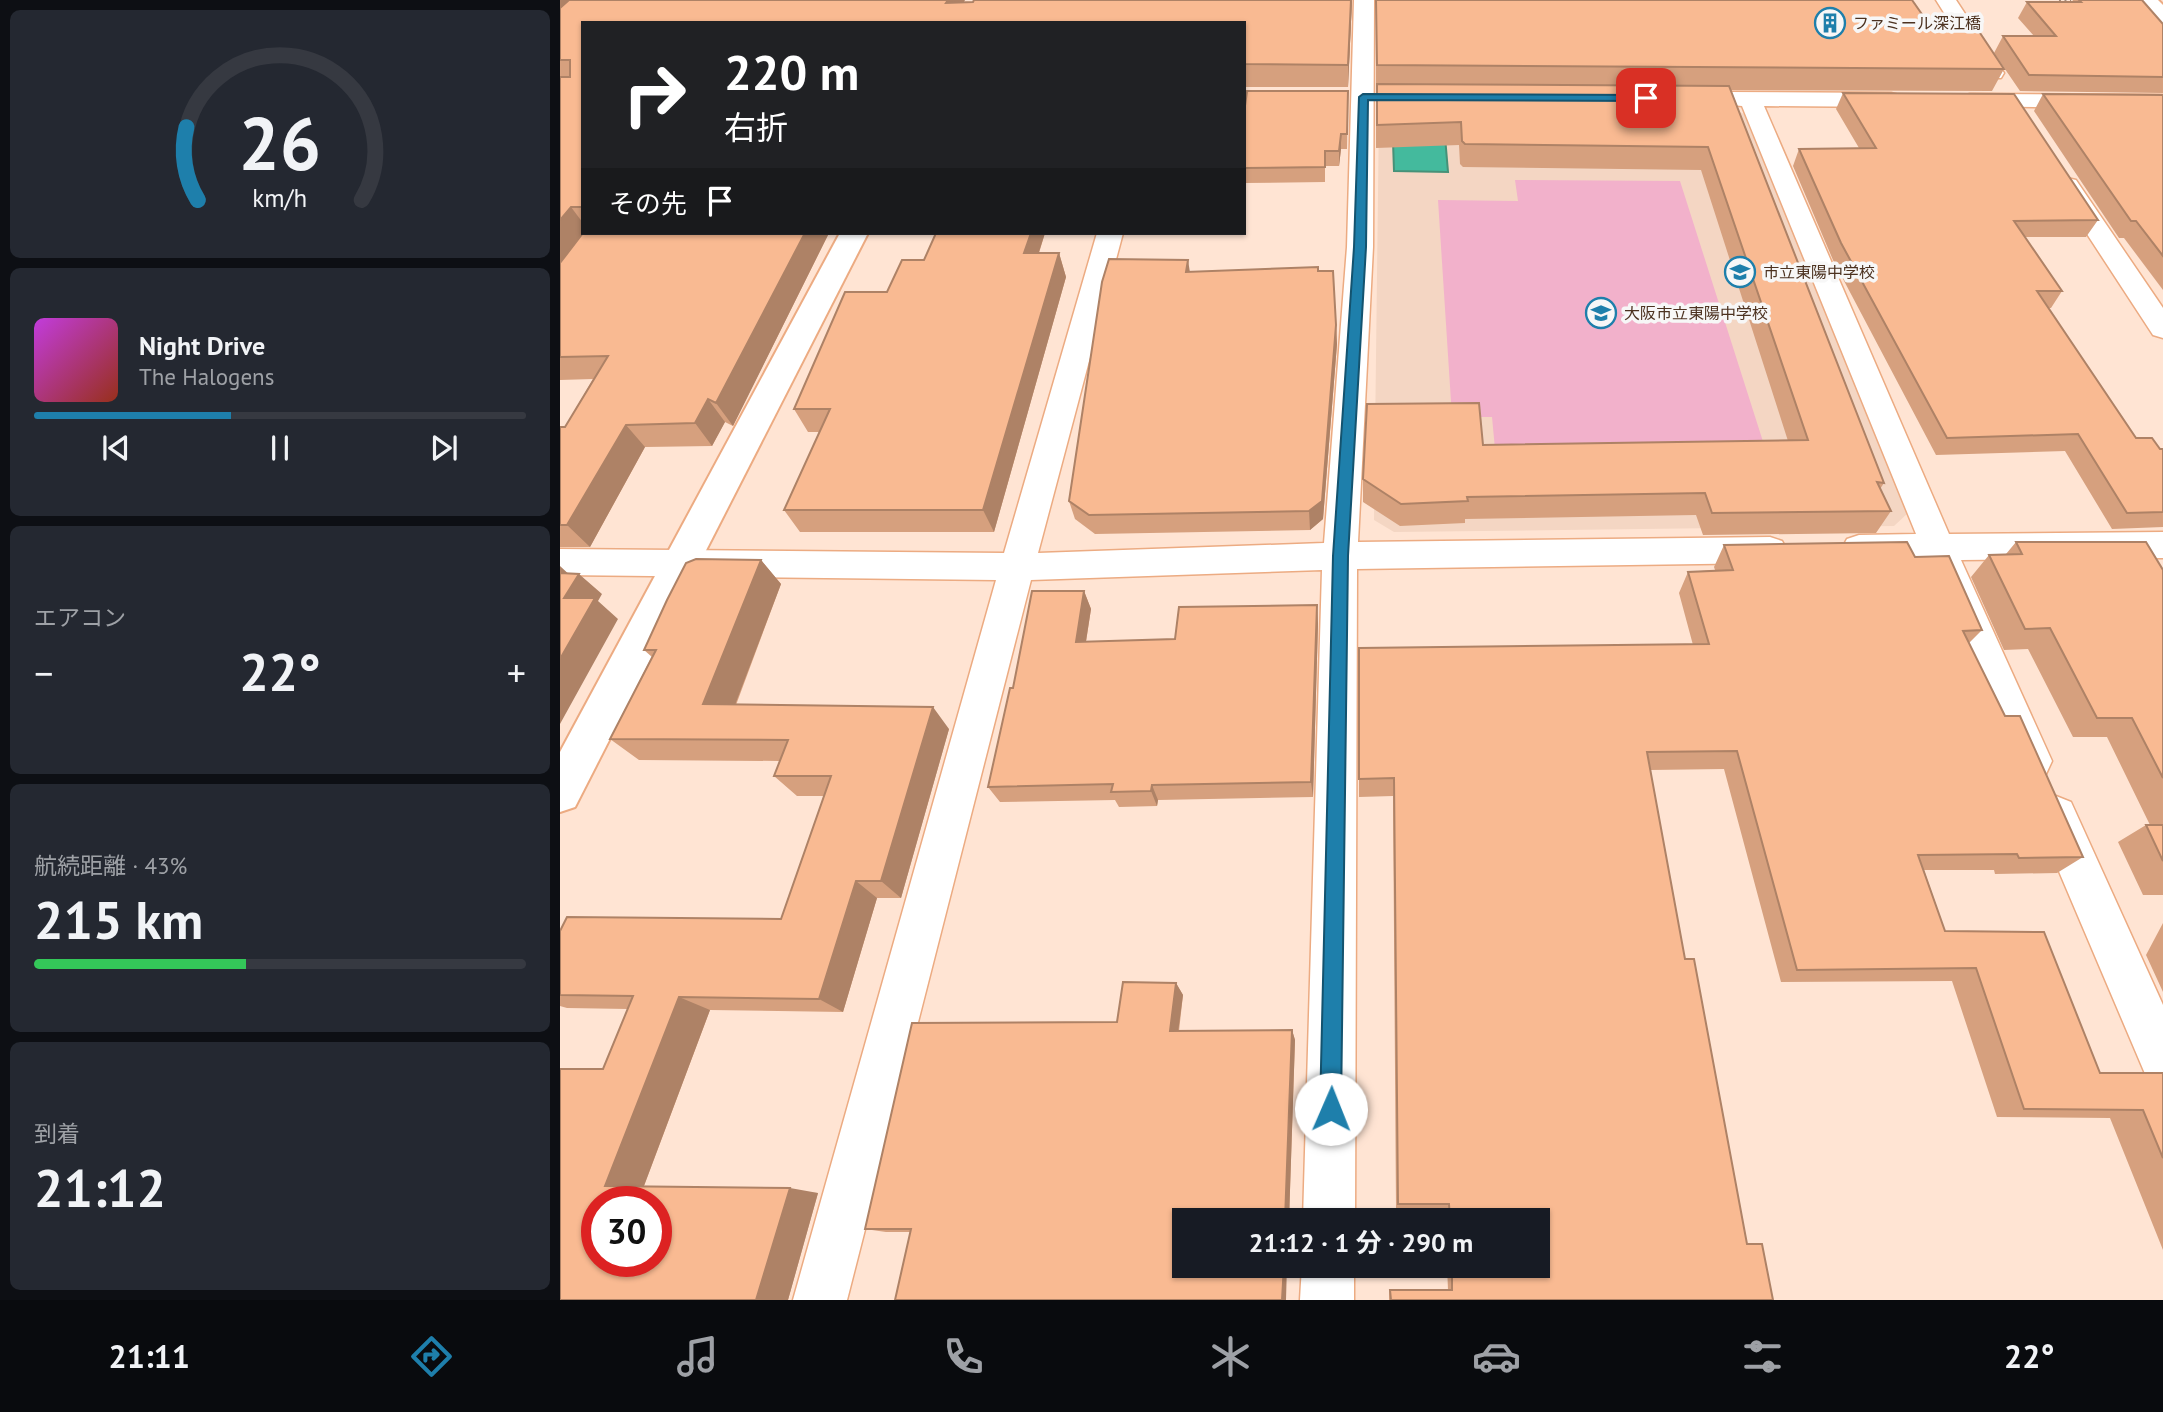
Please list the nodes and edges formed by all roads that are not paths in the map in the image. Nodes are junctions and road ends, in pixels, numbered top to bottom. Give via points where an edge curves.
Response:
1 (1364, 0) edge
2 (1946, 0) edge
3 (2147, 0) edge
4 (2163, 18) edge
5 (1710, 99) edge
6 (1750, 99) junction
7 (1915, 100) edge
8 (1943, 100) edge
9 (2163, 102) edge
10 (2018, 111) junction
11 (2055, 167) edge
12 (853, 235) edge
13 (1109, 235) edge
14 (2163, 329) edge
15 (2163, 545) edge
16 (1938, 547) junction
17 (1340, 556) junction
18 (560, 562) edge
19 (682, 562) junction
20 (1017, 567) junction
21 (560, 793) edge
22 (2163, 1059) edge
23 (1329, 1208) edge
24 (1328, 1278) edge
25 (820, 1300) edge
26 (1327, 1300) edge

1 - 17 street via 1360,247
2 - 10 street
3 - 4 main road
5 - 6 street
6 - 7 street
6 - 16 street
8 - 10 street
9 - 10 street
11 - 14 street
12 - 19 main road
13 - 20 street
15 - 16 street
16 - 17 street
16 - 22 street
17 - 20 street
17 - 23 street
18 - 19 street
19 - 20 street
19 - 21 main road
20 - 25 street
24 - 26 street

